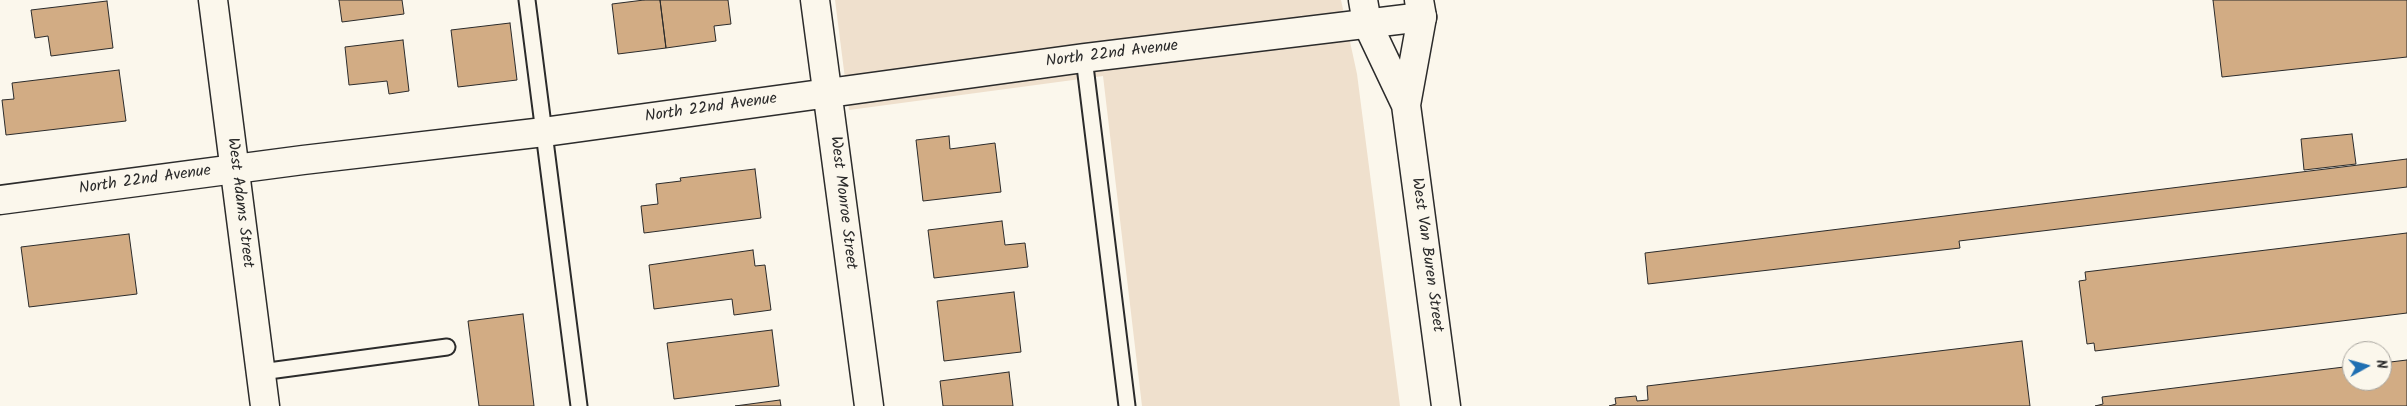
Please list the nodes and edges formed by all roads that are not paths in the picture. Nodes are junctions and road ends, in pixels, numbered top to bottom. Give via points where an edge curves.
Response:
1 (213, 0) edge
2 (527, 0) edge
3 (815, 0) edge
4 (1420, 8) edge
5 (1365, 12) edge
6 (1084, 58) junction
7 (827, 93) junction
8 (1406, 105) junction
9 (544, 132) junction
10 (235, 169) junction
11 (0, 200) edge
12 (447, 347) dead end
13 (261, 372) junction
14 (265, 406) edge
15 (578, 406) edge
16 (869, 406) edge
17 (1127, 406) edge
18 (1446, 406) edge

1 - 10 street, West Adams Street
2 - 9 lane
3 - 7 street, West Monroe Street
4 - 5 street, North 22nd Avenue
4 - 8 street, West Van Buren Street
5 - 6 street, North 22nd Avenue
5 - 8 street, West Van Buren Street
6 - 7 street, North 22nd Avenue
6 - 17 lane
7 - 9 street, North 22nd Avenue
7 - 16 street, West Monroe Street
8 - 18 street, West Van Buren Street
9 - 10 street, North 22nd Avenue
9 - 15 lane
10 - 11 street, North 22nd Avenue
10 - 13 street, West Adams Street
12 - 13 lane
13 - 14 street, West Adams Street

